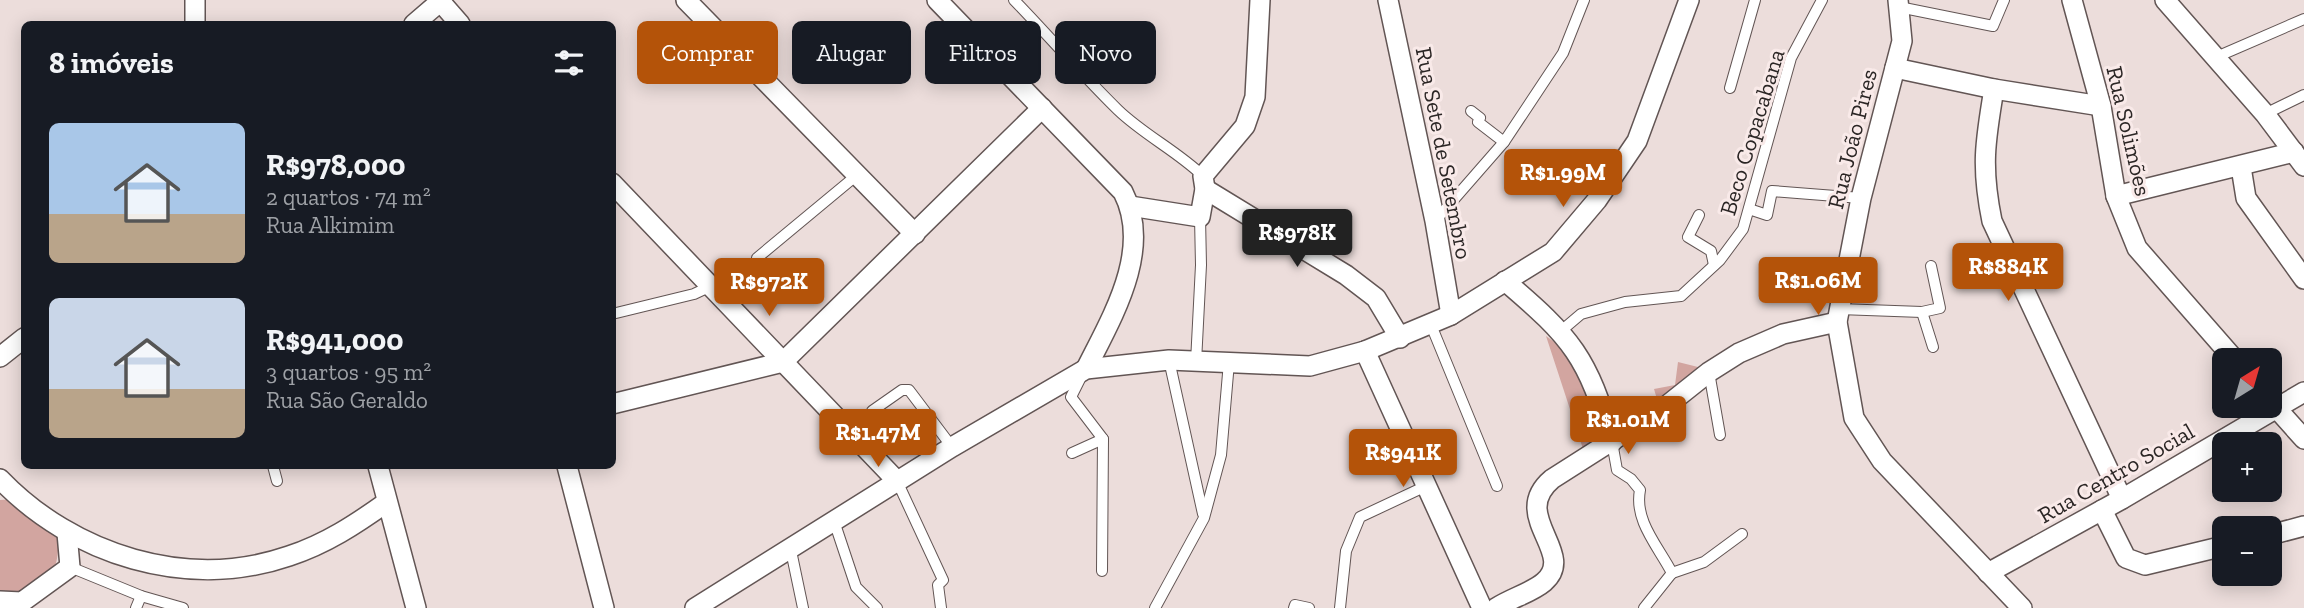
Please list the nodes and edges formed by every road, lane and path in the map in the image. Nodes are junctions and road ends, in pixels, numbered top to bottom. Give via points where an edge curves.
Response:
1 (195, 0) edge
2 (441, 0) edge
3 (686, 0) edge
4 (937, 0) edge
5 (1014, 0) edge
6 (1260, 0) edge
7 (1388, 0) edge
8 (1584, 0) edge
9 (1689, 0) edge
10 (1755, 0) edge
11 (1822, 0) edge
12 (2004, 0) edge
13 (2072, 0) edge
14 (2166, 0) edge
15 (1898, 4) edge
16 (2304, 19) edge
17 (195, 21) edge
18 (417, 21) edge
19 (457, 21) edge
20 (2214, 58) junction
21 (1895, 68) junction
22 (1730, 88) dead end
23 (1994, 89) junction
24 (2304, 95) edge
25 (2101, 106) junction
26 (1042, 107) junction
27 (1471, 111) dead end
28 (2264, 114) junction
29 (1504, 142) junction
30 (2299, 159) edge
31 (2241, 167) junction
32 (857, 175) junction
33 (1204, 183) junction
34 (616, 187) edge
35 (2116, 196) junction
36 (1861, 198) junction
37 (1130, 206) junction
38 (1749, 209) junction
39 (1699, 215) dead end
40 (1200, 217) junction
41 (1435, 221) junction
42 (915, 234) junction
43 (757, 258) dead end
44 (1714, 265) junction
45 (1931, 266) dead end
46 (2304, 279) edge
47 (1505, 281) junction
48 (711, 286) junction
49 (1922, 312) junction
50 (616, 313) edge
51 (1451, 315) junction
52 (1838, 316) junction
53 (1431, 325) junction
54 (1561, 331) junction
55 (1400, 338) junction
56 (21, 340) edge
57 (1933, 347) dead end
58 (2224, 348) edge
59 (1365, 351) junction
60 (0, 357) edge
61 (1169, 360) junction
62 (1229, 361) junction
63 (783, 362) junction
64 (1196, 362) junction
65 (1086, 369) junction
66 (1709, 372) junction
67 (2304, 392) edge
68 (2282, 401) edge
69 (616, 403) edge
70 (872, 411) dead end
71 (2282, 414) edge
72 (2251, 418) edge
73 (1720, 435) dead end
74 (1103, 439) junction
75 (2304, 439) edge
76 (1612, 442) junction
77 (952, 447) junction
78 (1072, 453) dead end
79 (274, 469) edge
80 (379, 469) edge
81 (568, 469) edge
82 (0, 479) edge
83 (277, 481) dead end
84 (897, 481) junction
85 (1497, 486) dead end
86 (1424, 487) junction
87 (2122, 499) junction
88 (387, 502) junction
89 (2102, 510) junction
90 (1204, 518) junction
91 (834, 520) junction
92 (2304, 526) edge
93 (2282, 532) edge
94 (66, 533) junction
95 (1742, 534) dead end
96 (790, 546) junction
97 (2212, 549) edge
98 (70, 567) junction
99 (1102, 571) dead end
100 (1672, 573) junction
101 (1987, 573) junction
102 (141, 596) junction
103 (0, 601) edge
104 (1648, 606) edge
105 (136, 608) edge
106 (183, 608) edge
107 (416, 608) edge
108 (604, 608) edge
109 (695, 608) edge
110 (803, 608) edge
111 (877, 608) edge
112 (941, 608) edge
113 (1155, 608) edge
114 (1294, 608) edge
115 (1309, 608) edge
116 (1339, 608) edge
117 (1482, 608) edge
118 (1496, 608) edge
119 (2022, 608) edge

1 - 17 street
2 - 18 street
2 - 19 street
3 - 32 street
4 - 26 street
5 - 33 lane via 1119,111 1186,159
6 - 33 street via 1255,97 1245,126
7 - 41 street, Rua Sete de Setembro
8 - 29 lane via 1563,53
9 - 47 street via 1637,141 1597,200 1553,252
10 - 22 lane
11 - 38 lane, Beco Copacabana via 1791,58
12 - 15 lane via 1993,26
13 - 25 street, Rua Solimões
14 - 20 street
15 - 21 street, Rua João Pires via 1902,41
16 - 20 lane
20 - 28 street
21 - 23 street
21 - 36 street, Rua João Pires
23 - 25 street
23 - 87 street via 1983,178 1992,221
24 - 28 lane
25 - 35 street, Rua Solimões
26 - 37 street via 1123,192
26 - 42 street
27 - 29 lane
28 - 30 street
29 - 41 lane
30 - 31 street
31 - 35 street
31 - 46 street via 2246,198
32 - 42 street
32 - 43 lane
33 - 40 street
33 - 55 street via 1376,298
34 - 48 street
35 - 58 street, Rua Solimões via 2137,248
36 - 38 lane via 1772,191 1766,215
36 - 52 street, Rua João Pires
37 - 40 street
37 - 65 street via 1133,247 1123,296
38 - 44 lane, Beco Copacabana via 1743,229
39 - 44 lane via 1688,237 1711,251
40 - 64 lane
41 - 51 street, Rua Sete de Setembro
42 - 63 street
44 - 54 lane, Beco Copacabana via 1681,296 1625,302 1581,314
45 - 49 lane via 1940,308
47 - 51 street
47 - 54 street
48 - 50 lane
48 - 63 street
49 - 52 lane
49 - 57 lane
51 - 53 street
52 - 66 street via 1761,342
52 - 101 street, Rua João Pires via 1854,418 1882,461
53 - 55 street
53 - 85 lane
54 - 76 street via 1582,358 1598,391
55 - 59 street
56 - 60 street
59 - 62 street via 1310,366
59 - 86 street
61 - 64 street
61 - 65 street
61 - 90 lane
62 - 64 street
62 - 90 lane via 1222,456
63 - 69 street
63 - 84 street
65 - 74 lane via 1071,397
65 - 77 street
66 - 73 lane
66 - 76 street
67 - 68 street, Rua Centro Social
70 - 77 lane via 909,390
71 - 75 street
72 - 87 street, Rua Centro Social
74 - 78 lane
74 - 99 lane
76 - 100 lane via 1617,470 1640,490 1637,505 1642,523
76 - 118 street via 1541,489 1536,500 1537,521 1554,556 1553,569 1545,581
77 - 84 street
79 - 83 lane
80 - 88 street
81 - 108 street
82 - 94 street via 22,502
84 - 91 street
84 - 112 lane via 943,580 938,585
86 - 116 lane via 1360,517 1346,551
86 - 117 street
87 - 89 street, Rua Centro Social
88 - 94 street via 340,535 288,557 232,568 153,564 119,556
88 - 107 street
89 - 97 street via 2126,558 2146,565
89 - 101 street, Rua Centro Social
90 - 113 lane
91 - 96 street
91 - 111 lane via 856,587
92 - 93 street
94 - 98 street
95 - 100 lane via 1704,562
96 - 109 street
96 - 110 lane
98 - 102 lane
98 - 103 street via 22,602
100 - 104 lane
101 - 119 street, Rua João Pires
102 - 105 lane
102 - 106 lane
114 - 115 lane via 1295,604

